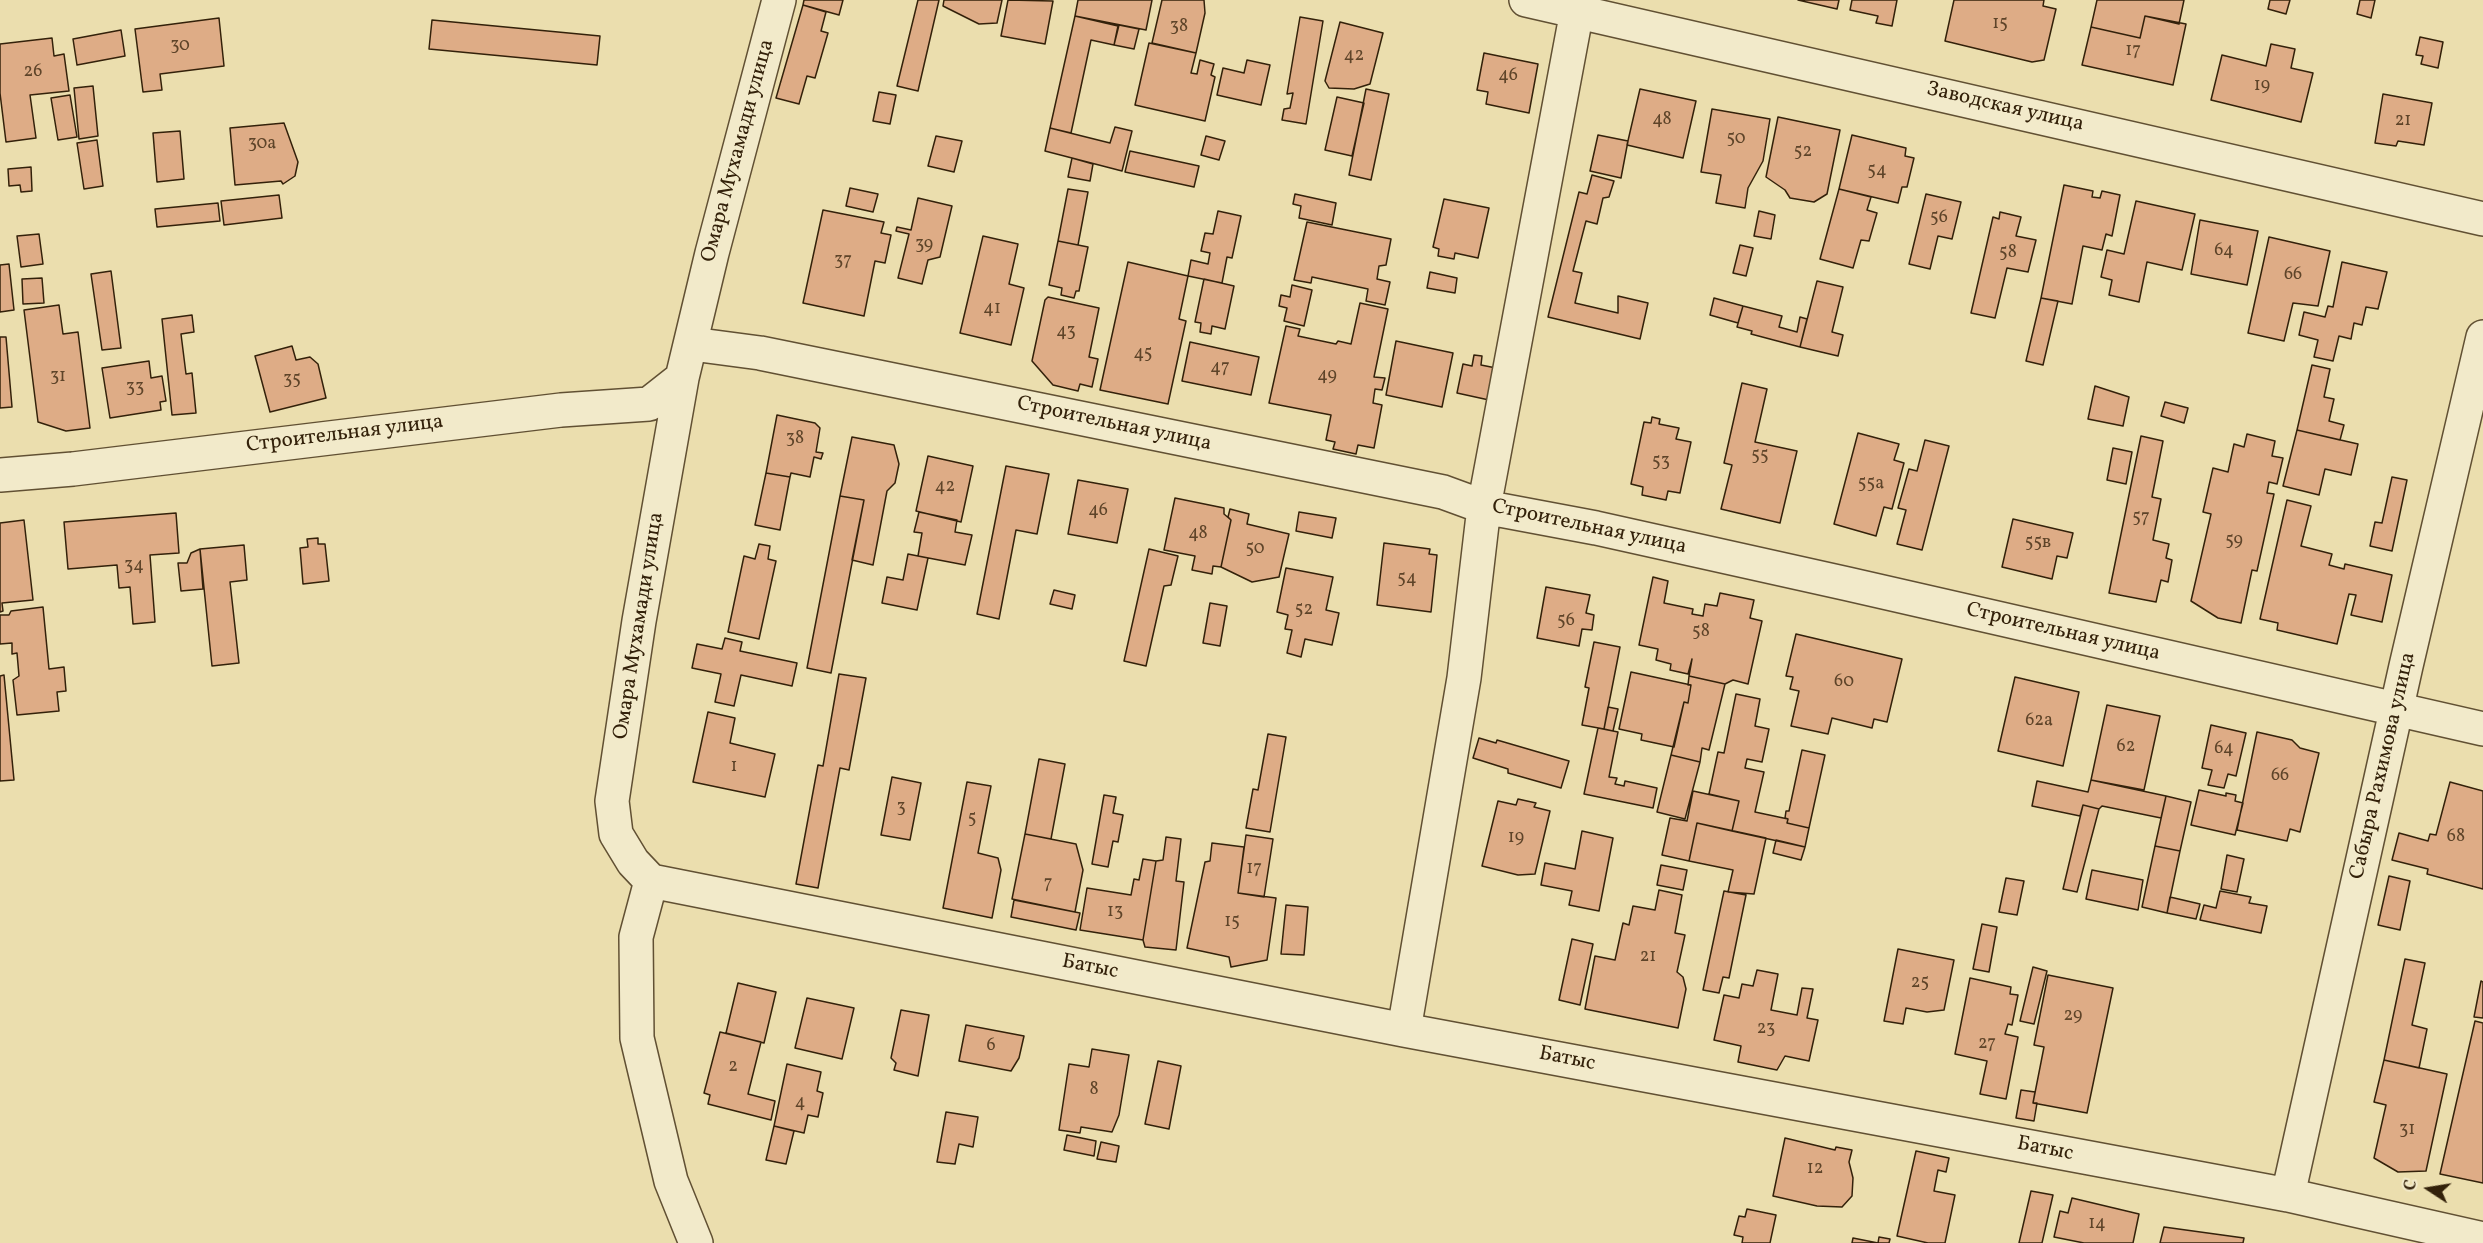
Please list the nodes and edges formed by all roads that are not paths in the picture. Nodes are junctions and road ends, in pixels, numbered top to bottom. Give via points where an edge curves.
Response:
1 (779, 0) edge
2 (1526, 0) edge
3 (1577, 6) edge
4 (2483, 219) edge
5 (2483, 337) edge
6 (692, 344) junction
7 (682, 378) junction
8 (0, 475) edge
9 (1484, 507) junction
10 (2396, 709) junction
11 (2483, 729) edge
12 (651, 881) junction
13 (1404, 1030) junction
14 (2288, 1195) junction
15 (2483, 1239) edge
16 (696, 1243) edge

1 - 6 street, Омара Мухамади улица
2 - 3 street, Заводская улица
3 - 4 street, Заводская улица
3 - 9 street
5 - 10 street, Сабыра Рахимова улица
6 - 7 street, Омара Мухамади улица
6 - 9 street, Строительная улица via 760,353 1443,492
7 - 8 street, Строительная улица via 649,404 561,410
7 - 12 street, Омара Мухамади улица via 612,801 616,834 633,862
9 - 10 street, Строительная улица via 1779,568
9 - 13 street via 1464,678
10 - 11 street, Строительная улица
10 - 14 street, Сабыра Рахимова улица
12 - 13 street, Батыс
12 - 16 street via 636,937 637,1038 671,1180
13 - 14 street, Батыс
14 - 15 street, Батыс

